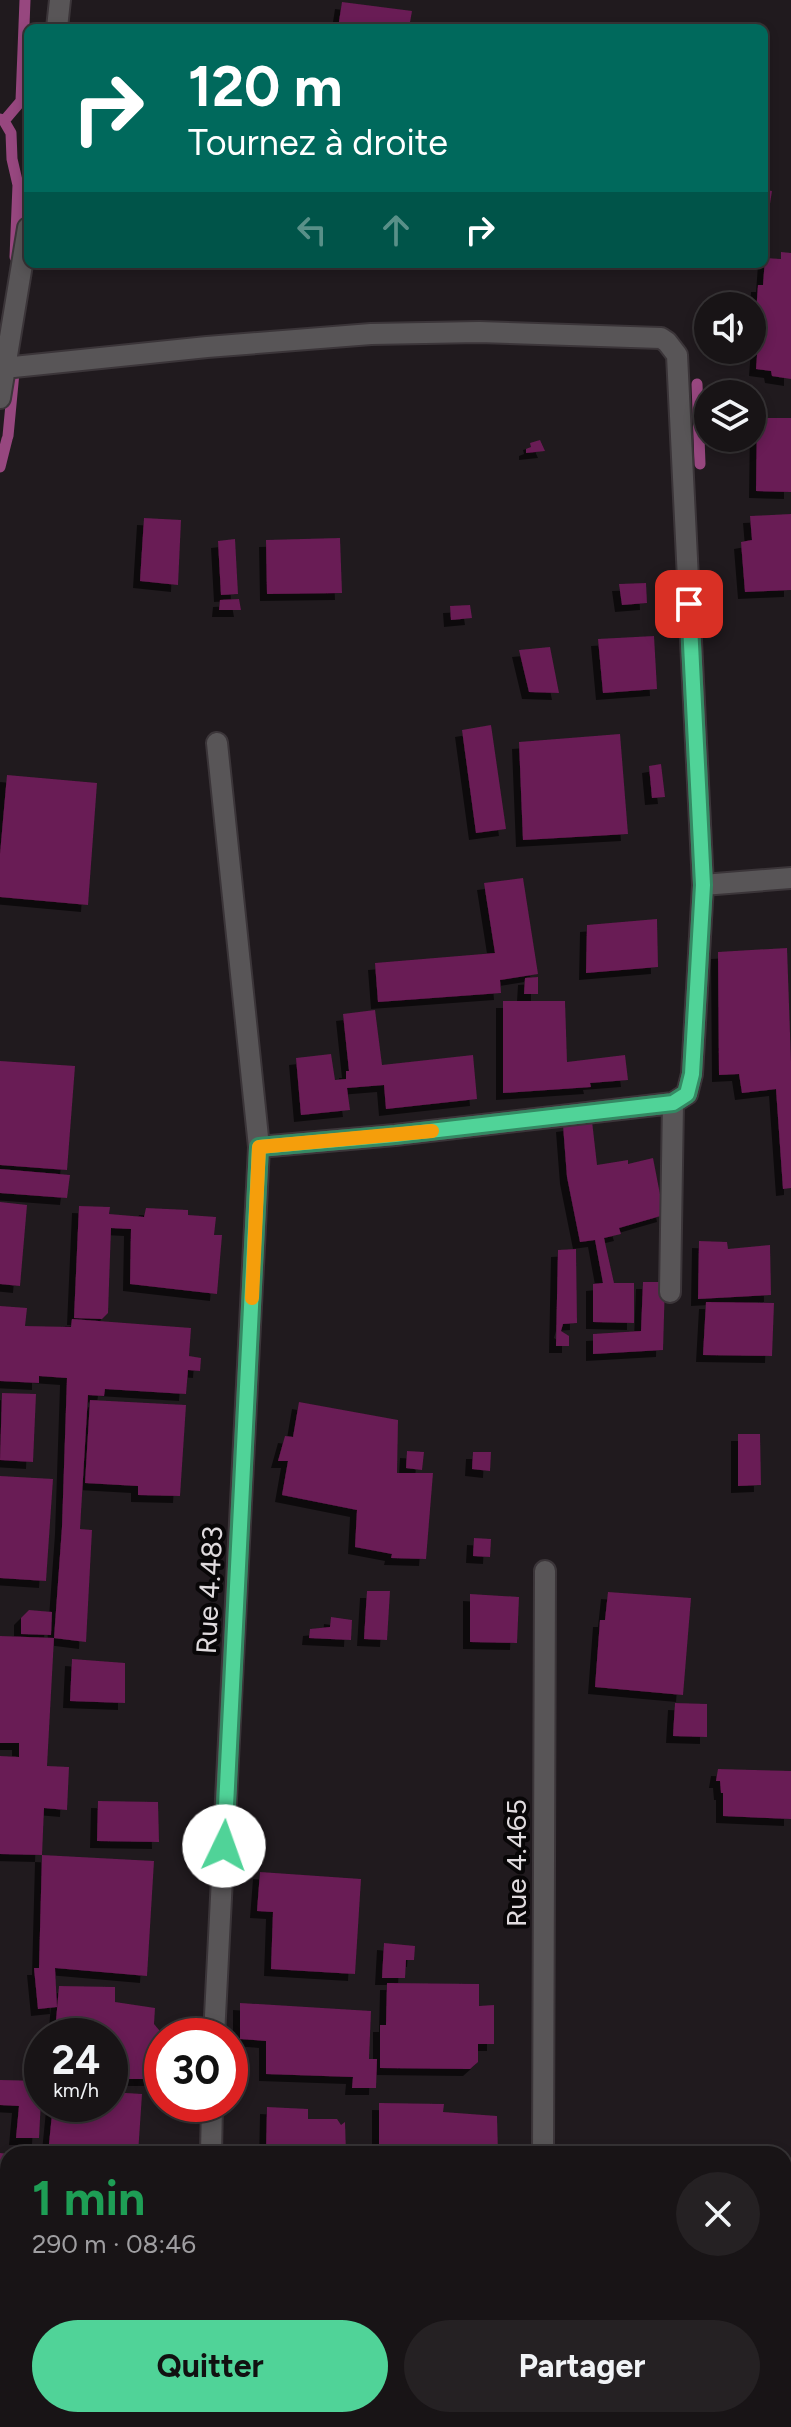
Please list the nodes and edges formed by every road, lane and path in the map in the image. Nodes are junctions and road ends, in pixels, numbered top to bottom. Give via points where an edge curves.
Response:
1 (60, 0) edge
2 (57, 24) edge
3 (24, 251) edge
4 (4, 368) junction
5 (0, 398) edge
6 (217, 743) dead end
7 (791, 878) edge
8 (703, 885) junction
9 (673, 1103) junction
10 (259, 1147) junction
11 (670, 1292) dead end
12 (545, 1571) dead end
13 (215, 2018) edge
14 (212, 2122) edge
15 (211, 2146) edge
16 (543, 2146) edge

1 - 2 street
3 - 4 street
4 - 5 street
4 - 8 street via 371,334 479,332 667,342 677,355
6 - 10 street, Rue 4.483
7 - 8 street
8 - 9 street via 692,1074 687,1094
9 - 10 street
9 - 11 street
10 - 13 street, Rue 4.483
12 - 16 street, Rue 4.465
14 - 15 street

